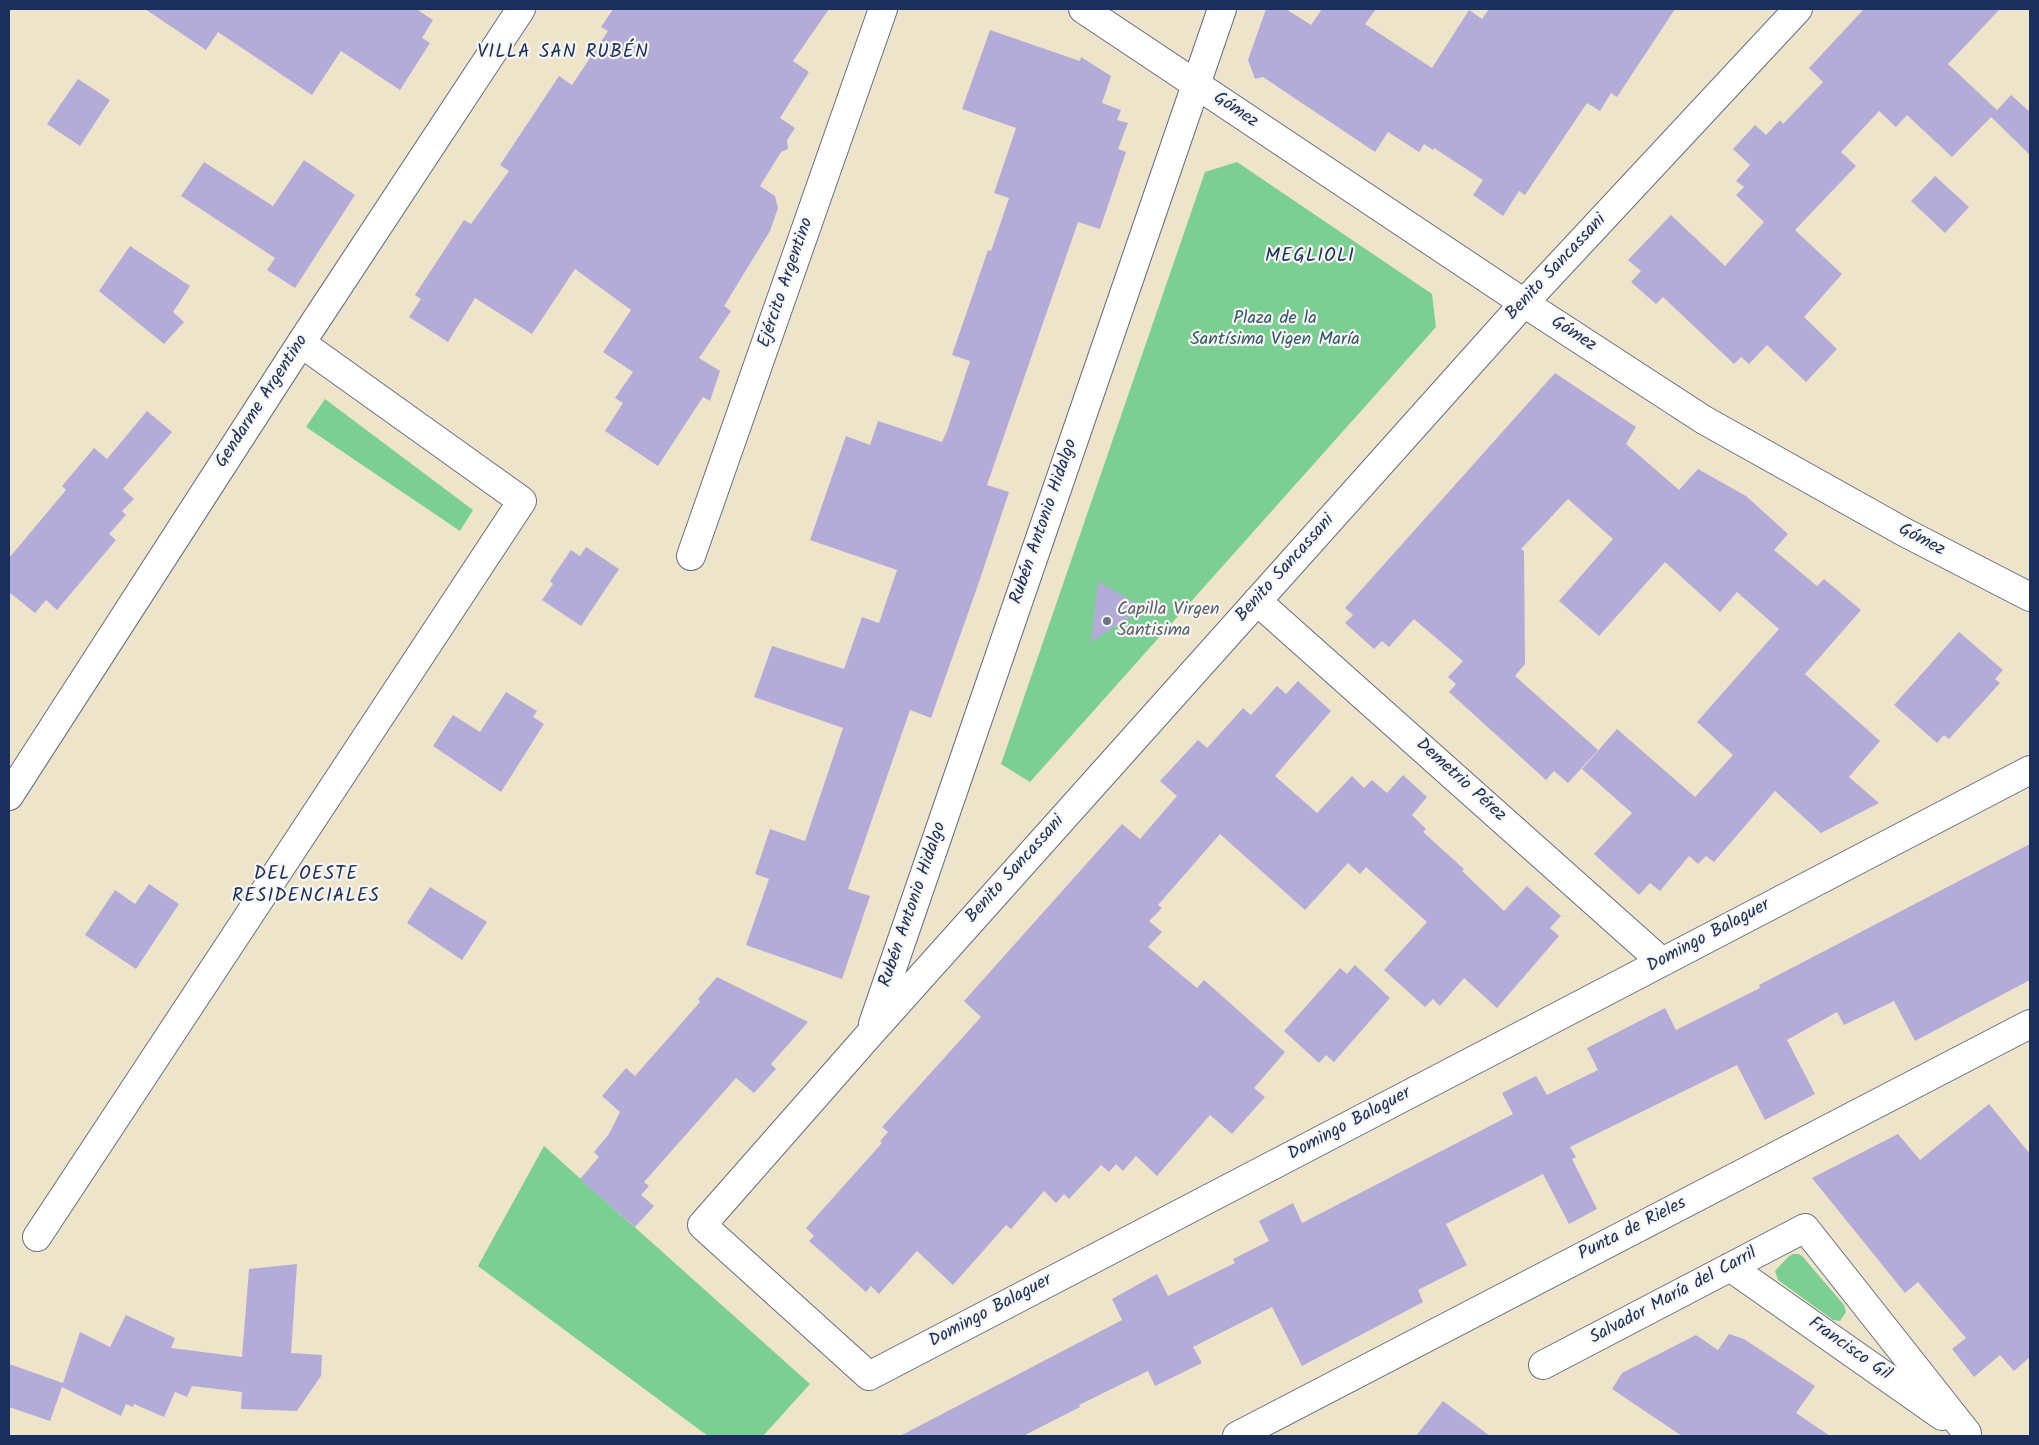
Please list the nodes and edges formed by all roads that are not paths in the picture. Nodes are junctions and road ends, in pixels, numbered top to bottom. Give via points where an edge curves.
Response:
1 (521, 9) edge
2 (883, 9) edge
3 (1084, 9) edge
4 (1222, 9) edge
5 (1798, 9) edge
6 (1195, 84) junction
7 (1524, 303) junction
8 (301, 343) junction
9 (691, 556) dead end
10 (2030, 597) edge
11 (1257, 601) junction
12 (2030, 770) edge
13 (9, 796) edge
14 (1662, 962) junction
15 (2030, 1024) edge
16 (869, 1035) junction
17 (702, 1225) joint
18 (1805, 1228) joint
19 (37, 1237) dead end
20 (1730, 1267) junction
21 (1543, 1365) dead end
22 (1970, 1435) edge
23 (1237, 1436) edge

1 - 8 street, Gendarme Argentino
2 - 9 street, Ejército Argentino
3 - 6 street, Gómez
4 - 6 street, Rubén Antonio Hidalgo
5 - 7 street, Benito Sancassani
6 - 7 street, Gómez
6 - 16 street, Rubén Antonio Hidalgo
7 - 10 street, Gómez via 1704,420 1904,532
7 - 11 street, Benito Sancassani
8 - 13 street, Gendarme Argentino
8 - 19 street via 522,501
11 - 14 street, Demetrio Pérez
11 - 16 street, Benito Sancassani
12 - 14 street, Domingo Balaguer
14 - 17 street, Domingo Balaguer via 869,1376
15 - 23 street, Punta de Rieles
16 - 17 street, Benito Sancassani
18 - 20 street, Salvador María del Carril
18 - 22 street, Francisco Gil
20 - 21 street, Salvador María del Carril
20 - 22 street, Francisco Gil

